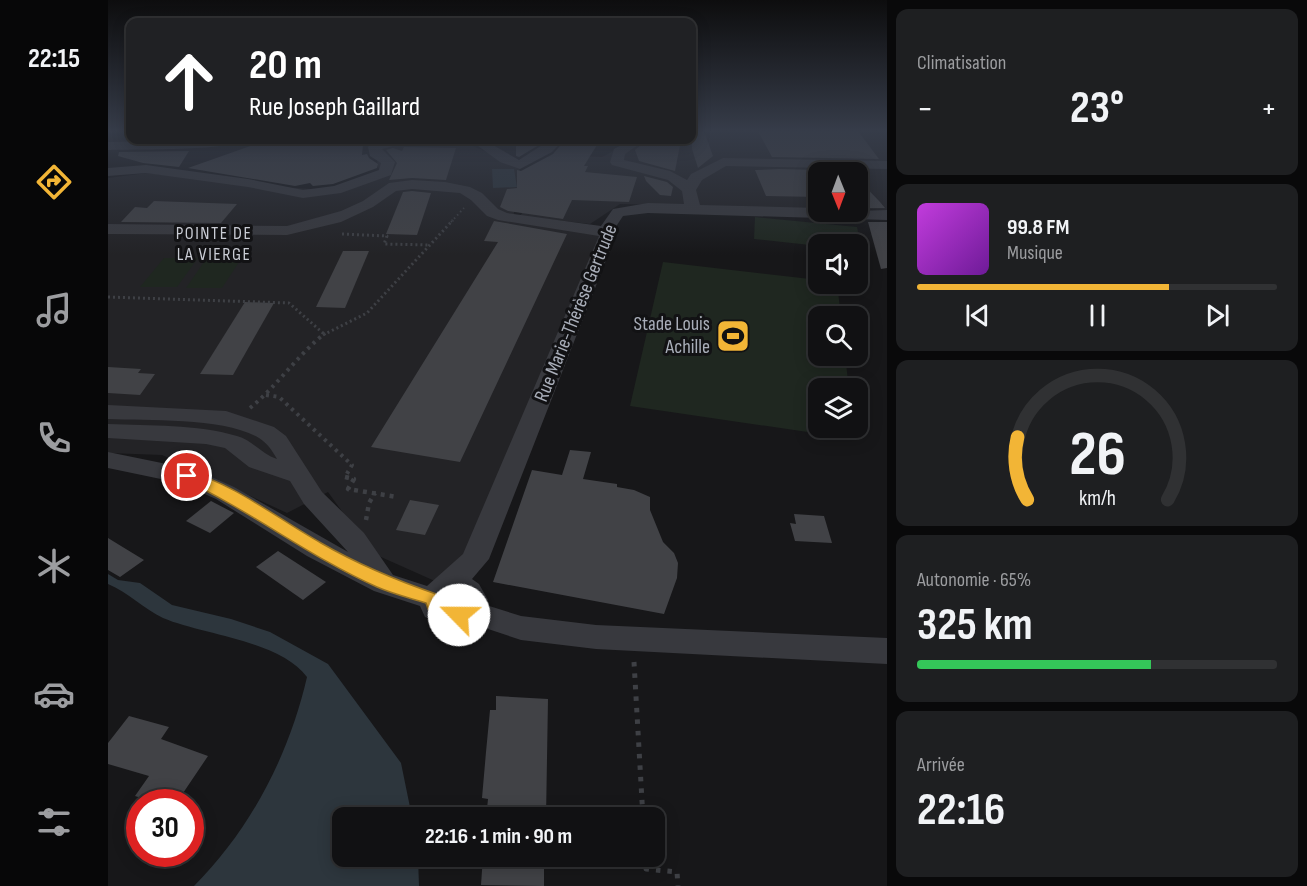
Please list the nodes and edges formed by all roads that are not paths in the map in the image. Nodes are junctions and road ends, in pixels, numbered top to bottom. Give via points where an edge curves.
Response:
1 (165, 172) edge
2 (386, 172) edge
3 (660, 172) edge
4 (704, 172) edge
5 (691, 199) junction
6 (887, 214) edge
7 (108, 229) edge
8 (609, 232) junction
9 (108, 412) edge
10 (108, 431) edge
11 (108, 460) edge
12 (298, 474) junction
13 (384, 583) junction
14 (439, 593) junction
15 (887, 651) edge

1 - 2 street via 303,194 324,192
3 - 5 street via 682,181
4 - 5 street via 696,177
5 - 6 street, Rue Marie-Thérèse Gertrude
5 - 8 street, Rue Marie-Thérèse Gertrude via 618,212
7 - 8 street via 293,230 369,204 396,186 454,187 475,196 485,209 505,217
8 - 14 street, Rue Marie-Thérèse Gertrude via 475,559
9 - 12 street via 235,420 278,441
10 - 12 street via 232,442 258,461
11 - 13 street via 187,476
12 - 13 street via 313,498 354,540
13 - 14 street
14 - 15 street via 436,609 445,615 468,611 521,628 586,636

